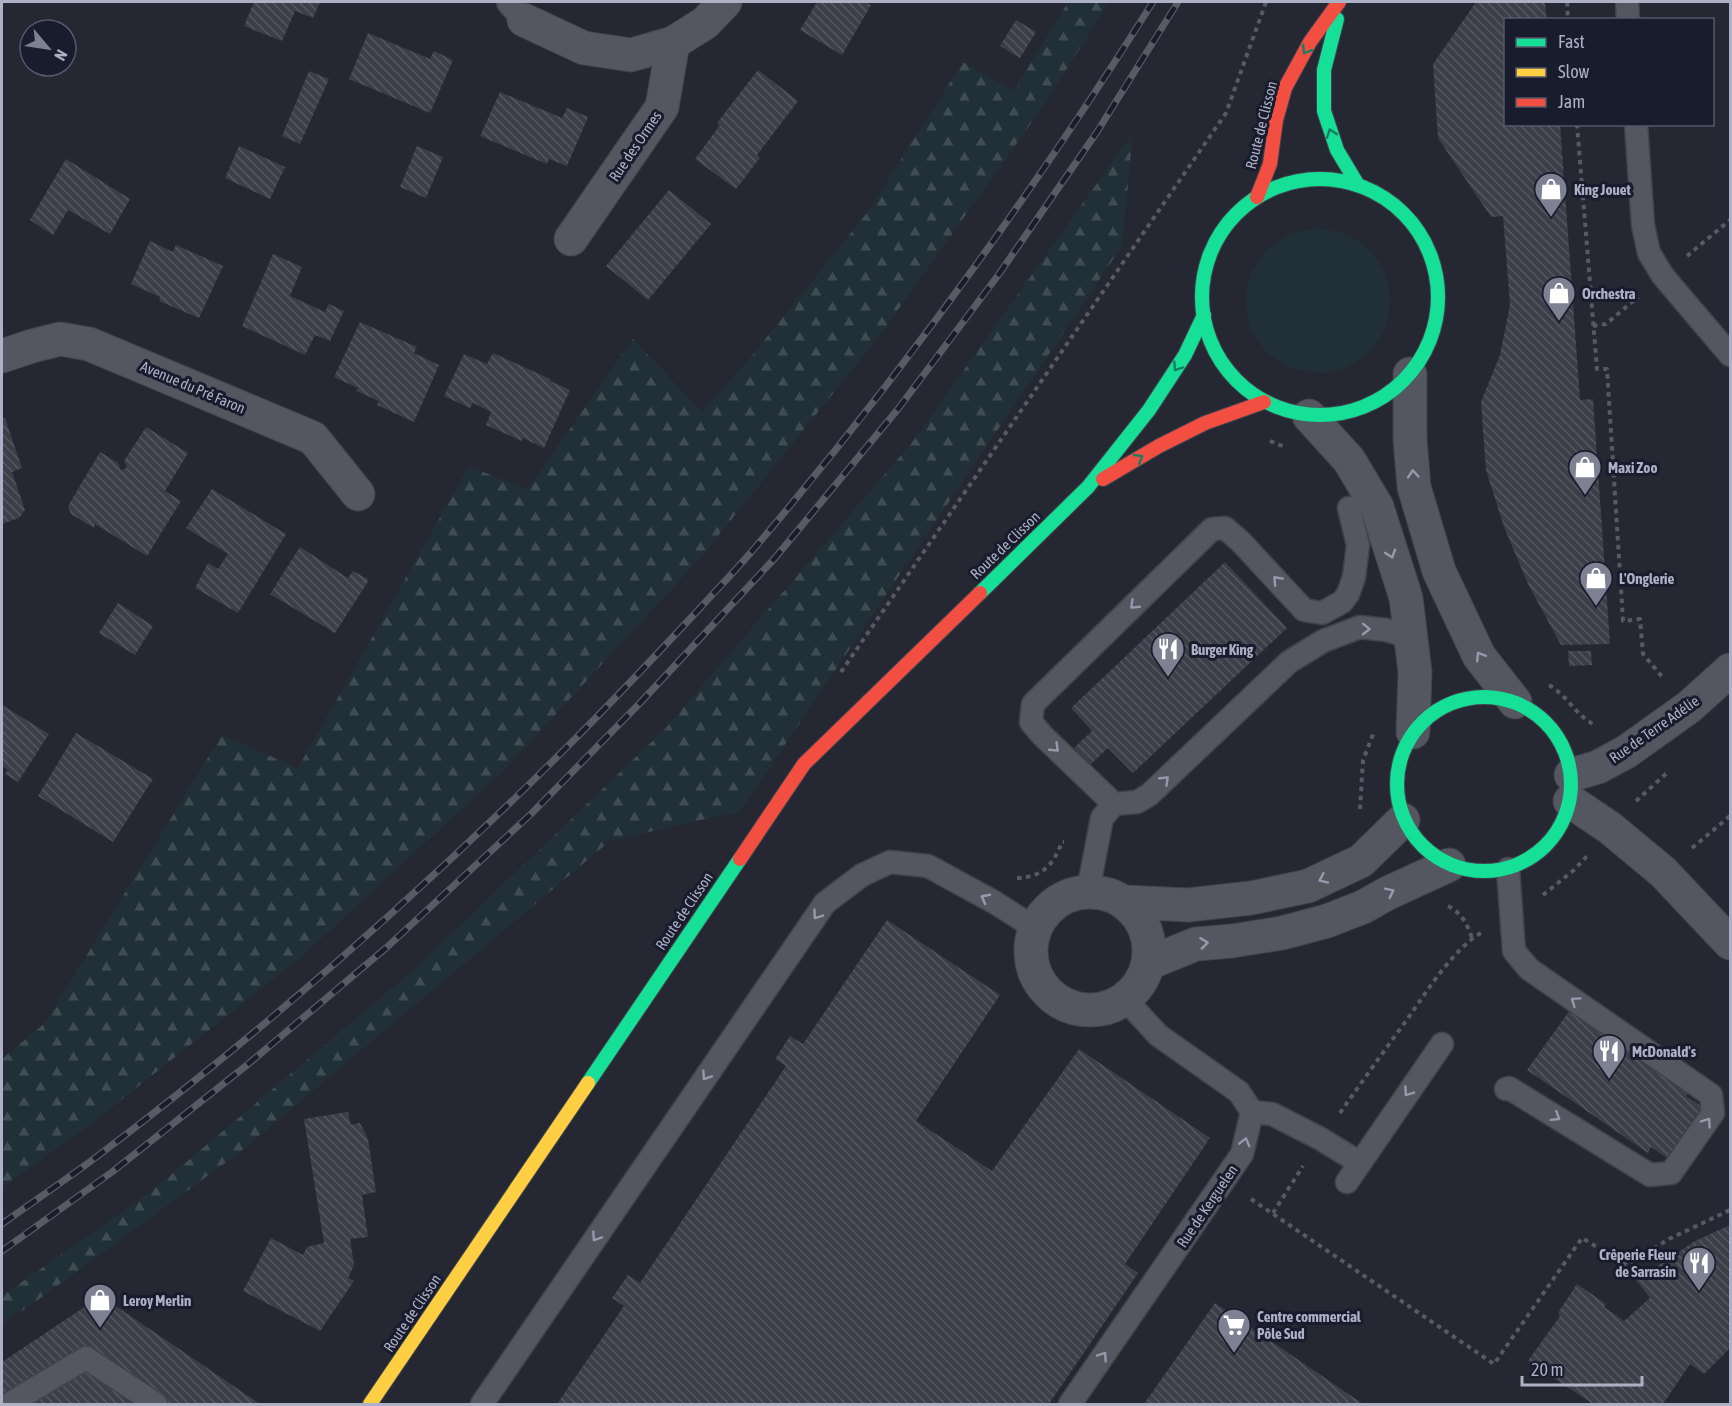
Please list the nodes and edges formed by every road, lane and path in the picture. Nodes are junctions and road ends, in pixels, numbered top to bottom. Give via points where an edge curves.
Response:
1 (725, 2) edge
2 (1266, 2) edge
3 (1340, 2) edge
4 (1567, 2) edge
5 (1627, 2) edge
6 (516, 11) edge
7 (1568, 18) edge
8 (1628, 18) edge
9 (673, 43) junction
10 (1636, 126) edge
11 (1358, 185) junction
12 (1257, 197) junction
13 (571, 239) dead end
14 (1204, 315) junction
15 (1731, 355) edge
16 (2, 356) edge
17 (1410, 374) junction
18 (1264, 402) junction
19 (1309, 416) junction
20 (1263, 440) dead end
21 (1295, 451) dead end
22 (1088, 487) junction
23 (358, 494) dead end
24 (1349, 508) dead end
25 (1304, 610) junction
26 (1410, 637) junction
27 (1289, 662) junction
28 (1731, 670) edge
29 (837, 678) dead end
30 (1543, 681) dead end
31 (1515, 702) junction
32 (1595, 725) dead end
33 (1377, 726) dead end
34 (1413, 732) junction
35 (1570, 788) junction
36 (1114, 804) junction
37 (1360, 811) dead end
38 (1731, 816) edge
39 (1404, 820) junction
40 (1449, 865) junction
41 (1508, 869) junction
42 (1663, 872) junction
43 (1088, 891) junction
44 (1125, 903) junction
45 (1445, 905) dead end
46 (1035, 928) junction
47 (1472, 938) dead end
48 (1731, 943) edge
49 (1149, 963) junction
50 (1125, 999) junction
51 (1442, 1044) dead end
52 (1506, 1089) dead end
53 (1252, 1112) junction
54 (1360, 1163) junction
55 (1347, 1182) dead end
56 (1243, 1193) dead end
57 (1731, 1210) edge
58 (9, 1404) edge
59 (156, 1404) edge
60 (370, 1404) edge
61 (482, 1404) edge
62 (1070, 1404) edge

1 - 9 street via 705,23
2 - 29 path via 1226,113
11 -> 3 main road, Route de Clisson via 1337,150 1324,111 1324,70
3 -> 12 main road, Route de Clisson via 1310,42 1285,88 1270,164
4 - 7 path
5 - 8 lane
6 - 9 street via 584,48 631,55
9 - 13 street, Rue des Ormes via 662,107
10 - 15 lane via 1643,225 1649,253 1663,276
11 - 12 main road via 1315,178 1277,187
11 - 17 main road via 1408,218 1434,262 1438,298 1431,340
12 - 14 main road via 1235,215 1211,249 1205,271
14 - 18 main road via 1210,341 1230,375
14 -> 22 main road, Route de Clisson via 1185,355 1149,410
16 - 23 street, Avenue du Pré Faron via 60,339 88,344 313,438
17 - 19 main road via 1378,401 1354,411
31 -> 17 street via 1479,656 1439,571 1414,487
18 - 19 main road
22 -> 18 main road, Route de Clisson via 1205,423
19 -> 26 street via 1349,459 1377,507 1406,598
20 - 21 path
22 - 60 main road, Route de Clisson via 804,764
24 - 25 lane via 1358,545 1348,594 1322,613
25 - 27 lane via 1308,625 1305,638
25 -> 36 lane via 1241,542 1225,528 1212,529 1033,704 1031,722
27 -> 26 lane via 1323,641 1360,627
26 - 34 street via 1415,672
36 -> 27 lane via 1137,802 1149,795
28 - 35 street, Rue de Terre Adélie via 1689,707
30 - 32 path via 1564,695 1584,720
31 - 34 main road via 1493,697 1449,704
31 - 35 main road via 1536,714 1553,731 1565,752
33 - 37 path via 1364,760
34 - 39 main road via 1402,752 1397,775 1397,798
35 - 41 main road via 1562,825 1546,846 1529,860
35 - 42 street
36 - 43 lane via 1102,818
38 - 42 path
39 - 40 main road via 1414,839 1430,855
39 -> 44 street via 1361,861 1308,885 1251,898 1188,905
40 - 41 main road via 1479,872
49 -> 40 street via 1196,944 1282,933 1327,921
52 -> 41 lane via 1650,1175 1671,1173 1713,1113 1712,1095 1529,969 1514,951
42 - 48 street
43 - 44 street via 1107,894
43 - 46 street via 1056,902
44 - 49 street via 1145,929
45 - 47 path via 1460,914
46 - 50 street via 1031,962 1046,992 1076,1009 1093,1011
46 -> 61 lane via 928,866 890,862 862,875 825,903
49 - 50 street via 1136,989
50 - 53 lane via 1158,1035 1239,1092
51 -> 54 lane
53 - 54 lane via 1272,1114
62 -> 53 lane, Rue de Kerguelen via 1242,1154
54 - 55 lane
56 - 57 path via 1494,1364 1582,1238 1627,1265 1669,1239
58 - 59 lane via 86,1358

